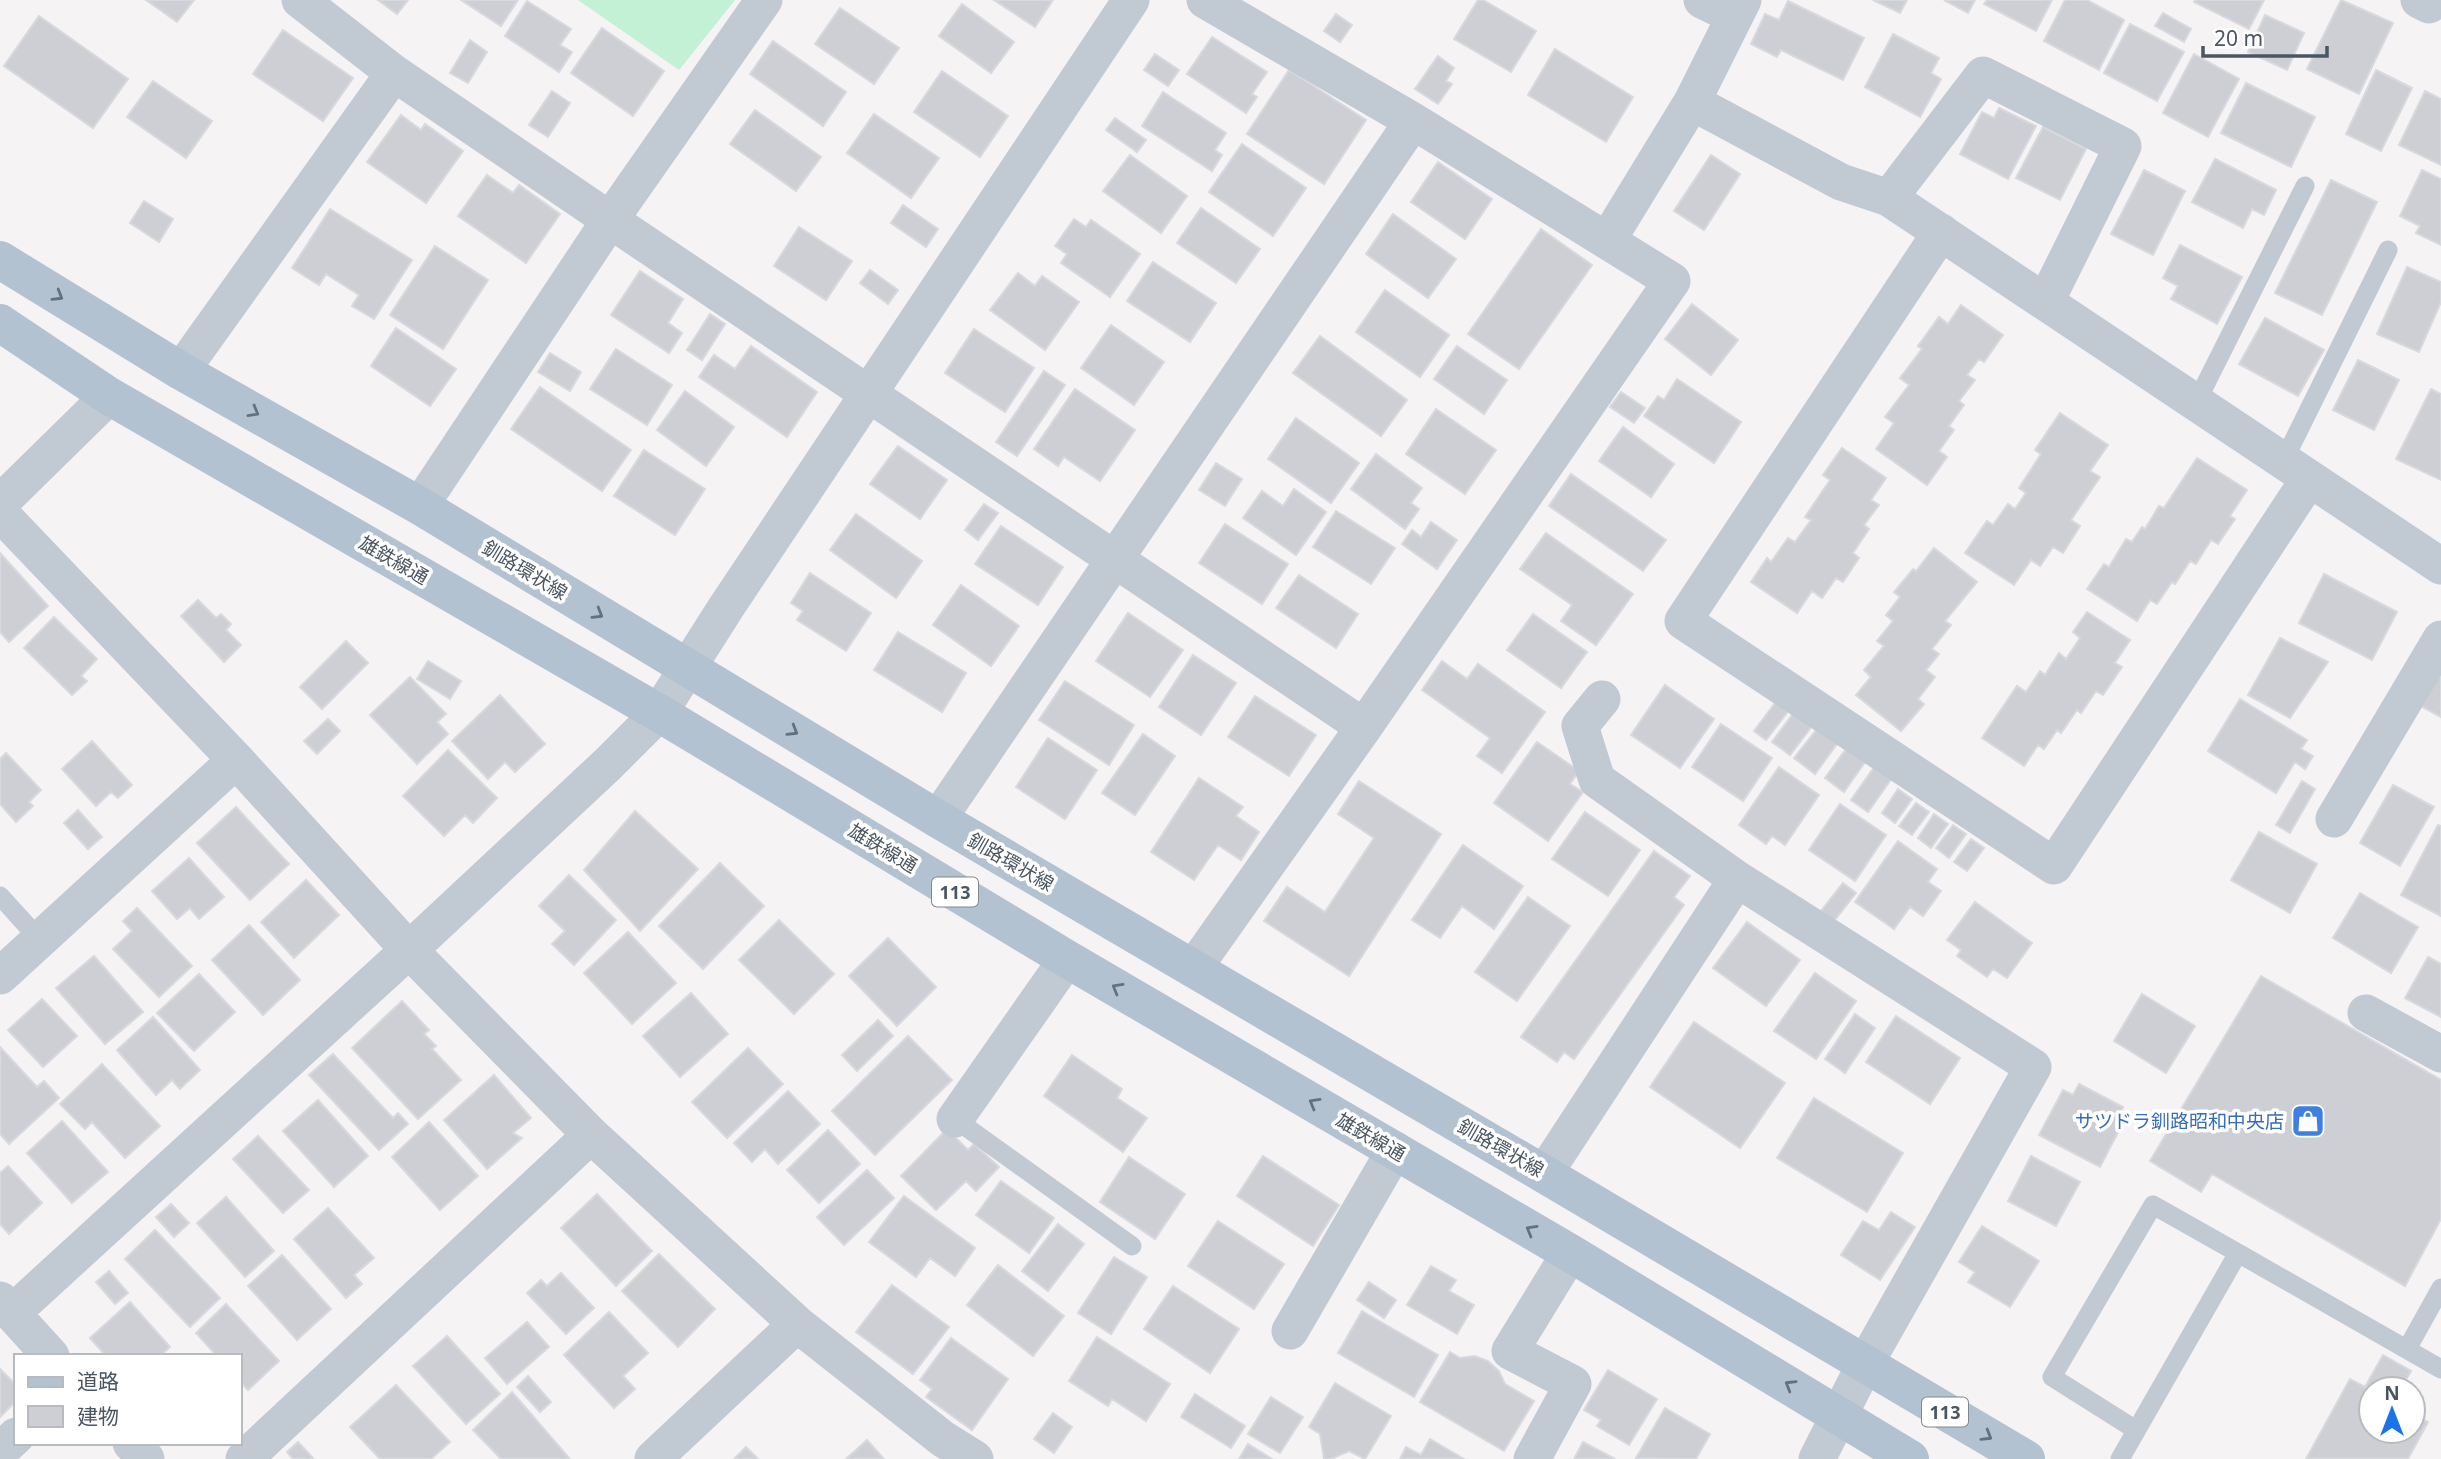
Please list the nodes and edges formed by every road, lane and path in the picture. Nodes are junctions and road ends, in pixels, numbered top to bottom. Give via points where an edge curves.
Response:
1 (300, 0) edge
2 (764, 0) edge
3 (1131, 0) edge
4 (1205, 0) edge
5 (1702, 0) edge
6 (2419, 0) edge
7 (2432, 0) edge
8 (1739, 8) edge
9 (394, 73) junction
10 (1692, 102) junction
11 (1413, 121) junction
12 (2305, 186) dead end
13 (1889, 198) junction
14 (610, 220) junction
15 (1941, 232) junction
16 (1607, 241) junction
17 (2388, 250) dead end
18 (0, 260) edge
19 (2046, 302) junction
20 (0, 323) edge
21 (181, 371) junction
22 (109, 396) junction
23 (868, 396) junction
24 (2196, 402) junction
25 (2296, 471) junction
26 (0, 503) edge
27 (420, 506) junction
28 (0, 513) edge
29 (2437, 553) edge
30 (1116, 560) junction
31 (2441, 639) edge
32 (687, 669) junction
33 (1602, 699) dead end
34 (659, 713) junction
35 (1364, 727) junction
36 (236, 760) junction
37 (938, 819) junction
38 (2334, 819) dead end
39 (1737, 879) junction
40 (0, 896) edge
41 (40, 940) junction
42 (409, 950) junction
43 (1067, 959) junction
44 (1193, 969) junction
45 (0, 976) edge
46 (2366, 1013) dead end
47 (2441, 1054) edge
48 (955, 1119) joint
49 (592, 1135) junction
50 (1395, 1150) junction
51 (1544, 1174) junction
52 (1132, 1246) dead end
53 (1570, 1253) junction
54 (2238, 1253) junction
55 (2441, 1289) edge
56 (6, 1307) edge
57 (797, 1324) junction
58 (1290, 1331) dead end
59 (2407, 1349) junction
60 (49, 1354) edge
61 (1865, 1364) junction
62 (2441, 1369) edge
63 (1839, 1415) junction
64 (2136, 1430) junction
65 (14, 1438) edge
66 (133, 1445) edge
67 (0, 1451) edge
68 (146, 1459) edge
69 (244, 1459) edge
70 (653, 1459) edge
71 (975, 1459) edge
72 (1532, 1459) edge
73 (1817, 1459) edge
74 (1910, 1459) edge
75 (2026, 1459) edge
76 (2120, 1459) edge

1 - 9 street
2 - 14 street
3 - 23 street
4 - 11 street
5 - 8 street
6 - 7 street via 2429,5
8 - 10 street
9 - 14 street
9 - 21 street
10 - 13 street via 1841,182
10 - 16 street
11 - 16 street
11 - 30 street
12 - 24 lane
13 - 15 street
13 - 19 street via 1983,75 2123,146
14 - 23 street
14 - 27 street
15 - 19 street
15 - 25 street via 1683,621 2054,866
16 - 35 street via 1672,281
17 - 25 lane
18 -> 21 main road, 釧路環状線 / 113
19 - 24 street
20 - 22 main road, 雄鉄線通 / 113
21 -> 27 main road, 釧路環状線 / 113
22 - 26 street
22 - 34 main road, 雄鉄線通 / 113
23 - 30 street
23 - 32 street
24 - 25 street
25 - 29 street
27 -> 32 main road, 釧路環状線 / 113
28 - 36 street
30 - 35 street
30 - 37 street
31 - 38 street
32 - 34 street
32 -> 37 main road, 釧路環状線 / 113
33 - 39 street via 1580,726 1597,780
34 - 42 street
34 - 43 main road, 雄鉄線通 / 113
35 - 44 street
36 - 41 street
36 - 42 street
37 - 44 main road, 釧路環状線 / 113
39 - 51 street
39 - 61 street via 2033,1067
40 - 41 lane
41 - 45 street
42 - 49 street
42 - 56 street
43 - 48 street
50 -> 43 main road, 雄鉄線通 / 113
44 - 51 main road, 釧路環状線 / 113
46 - 47 street
48 - 52 lane
49 - 57 street
49 - 69 street
53 -> 50 main road, 雄鉄線通 / 113
50 - 58 street
51 - 61 main road, 釧路環状線 / 113
63 -> 53 main road, 雄鉄線通 / 113
53 - 72 street via 1510,1351 1573,1384
54 - 59 lane
54 - 64 lane
54 - 64 lane via 2153,1205 2052,1377
55 - 59 lane
56 - 60 street
57 - 70 street
57 - 71 street
59 - 62 lane
61 - 63 street
61 -> 75 main road, 釧路環状線 / 113
63 - 73 street
63 - 74 main road, 雄鉄線通 / 113
64 - 76 lane
65 - 67 street
66 - 68 street

